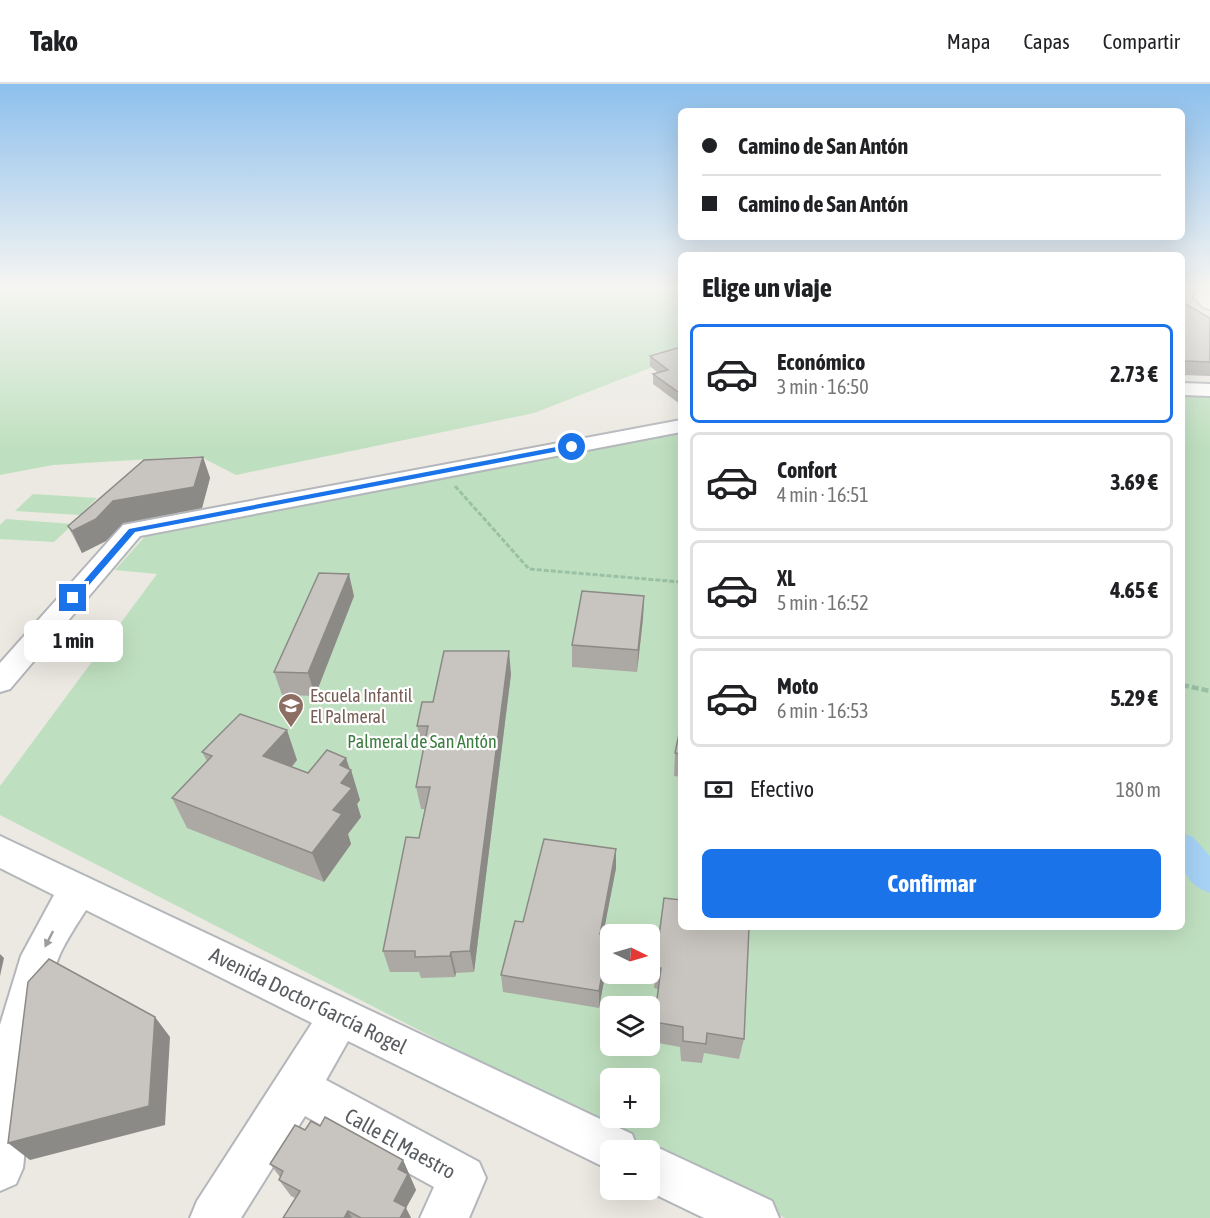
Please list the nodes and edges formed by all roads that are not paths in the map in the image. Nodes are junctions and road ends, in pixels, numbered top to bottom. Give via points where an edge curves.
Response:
1 (1185, 389) edge
2 (1210, 390) edge
3 (678, 427) edge
4 (0, 682) edge
5 (0, 851) edge
6 (79, 889) junction
7 (339, 1016) junction
8 (297, 1088) junction
9 (600, 1142) edge
10 (0, 1168) edge
11 (660, 1172) edge
12 (214, 1218) edge
13 (444, 1218) edge
14 (755, 1218) edge

1 - 2 street
3 - 4 street via 132,530
5 - 6 street, Avenida Doctor García Rogel
6 - 7 street, Avenida Doctor García Rogel
6 -> 10 street via 58,920 28,990
7 - 8 street
7 - 9 street, Avenida Doctor García Rogel
8 - 12 street
8 - 13 street, Calle El Maestro via 463,1178
11 - 14 street

